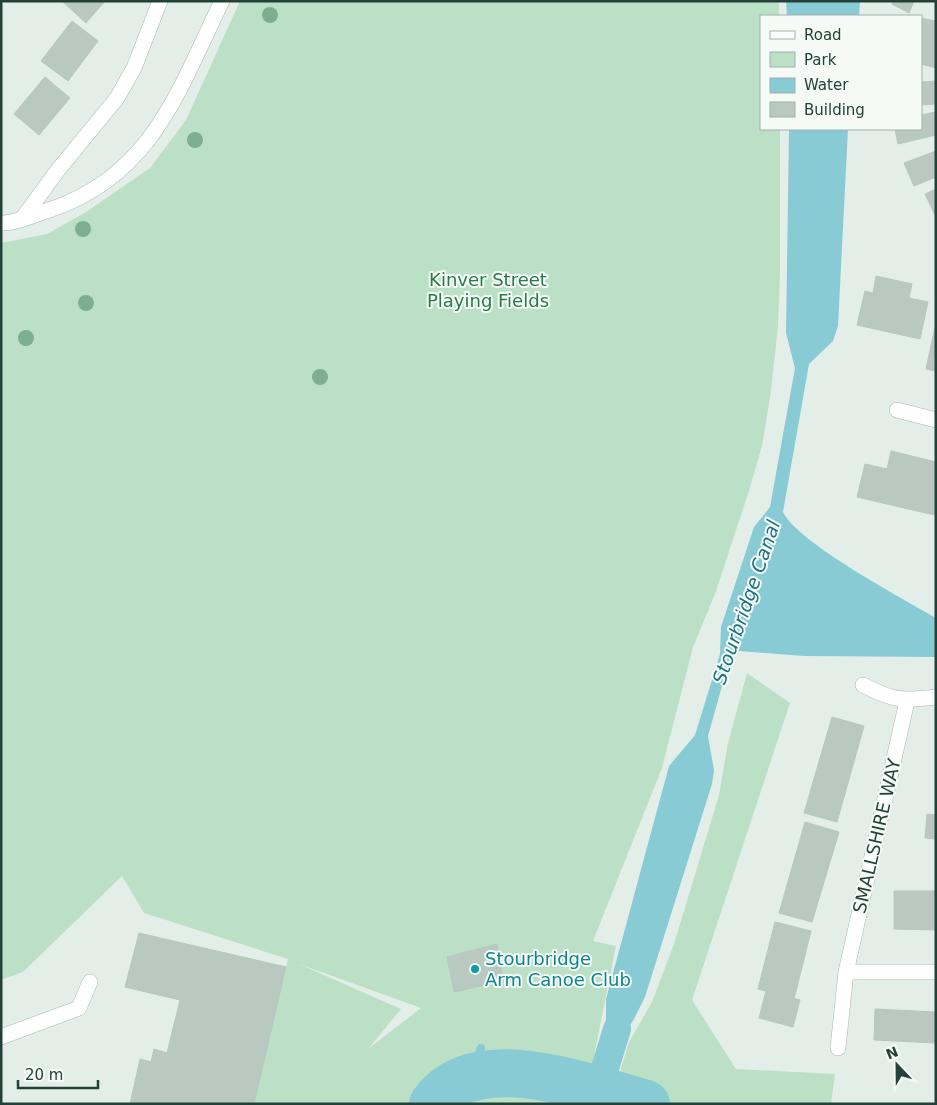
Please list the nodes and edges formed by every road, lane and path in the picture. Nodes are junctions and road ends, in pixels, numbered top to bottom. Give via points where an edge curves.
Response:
1 (160, 1) edge
2 (222, 1) edge
3 (22, 219) junction
4 (1, 223) edge
5 (897, 410) dead end
6 (936, 420) edge
7 (863, 685) dead end
8 (936, 698) edge
9 (907, 701) junction
10 (846, 972) junction
11 (936, 972) edge
12 (90, 982) dead end
13 (1, 1037) edge
14 (838, 1048) dead end

1 - 3 street via 134,68 117,98
2 - 3 street via 164,120 132,161 100,187
3 - 4 street
5 - 6 street
7 - 9 street via 889,698
8 - 9 street
9 - 10 street, SMALLSHIRE WAY
10 - 11 street
10 - 14 street, SMALLSHIRE WAY
12 - 13 street via 79,1008

